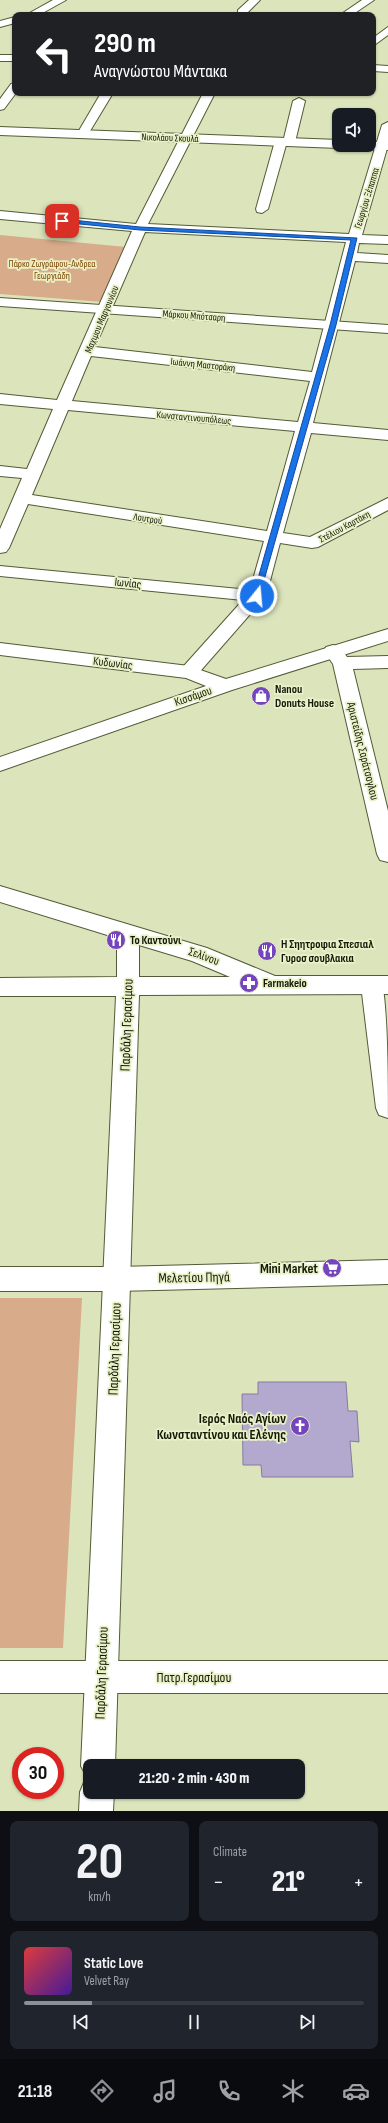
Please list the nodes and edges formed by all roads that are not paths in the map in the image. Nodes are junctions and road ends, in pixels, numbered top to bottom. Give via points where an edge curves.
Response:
1 (61, 0) edge
2 (255, 0) edge
3 (348, 1) dead end
4 (365, 2) edge
5 (37, 12) edge
6 (242, 12) dead end
7 (350, 12) edge
8 (12, 21) edge
9 (0, 24) edge
10 (388, 30) edge
11 (376, 46) edge
12 (0, 58) edge
13 (12, 58) edge
14 (376, 68) edge
15 (388, 69) edge
16 (12, 90) edge
17 (105, 96) edge
18 (207, 96) edge
19 (299, 101) dead end
20 (0, 107) edge
21 (388, 125) edge
22 (0, 131) edge
23 (83, 134) junction
24 (186, 138) junction
25 (285, 142) junction
26 (332, 144) edge
27 (385, 146) edge
28 (262, 208) dead end
29 (0, 215) edge
30 (140, 228) junction
31 (354, 238) junction
32 (388, 240) edge
33 (349, 258) junction
34 (388, 259) edge
35 (0, 302) edge
36 (106, 309) junction
37 (333, 325) junction
38 (388, 329) edge
39 (88, 351) junction
40 (318, 377) junction
41 (0, 399) edge
42 (63, 405) junction
43 (305, 427) junction
44 (388, 435) edge
45 (0, 472) edge
46 (31, 474) junction
47 (21, 498) junction
48 (388, 503) edge
49 (274, 538) junction
50 (0, 548) edge
51 (0, 571) edge
52 (257, 596) junction
53 (388, 635) edge
54 (0, 649) edge
55 (338, 657) junction
56 (388, 662) edge
57 (189, 672) junction
58 (225, 686) junction
59 (0, 764) edge
60 (388, 854) edge
61 (0, 894) edge
62 (128, 932) junction
63 (270, 984) junction
64 (381, 985) edge
65 (0, 987) edge
66 (128, 988) junction
67 (388, 1108) edge
68 (388, 1272) edge
69 (0, 1279) edge
70 (117, 1279) junction
71 (0, 1677) edge
72 (101, 1677) junction
73 (388, 1677) edge
74 (98, 1759) edge
75 (97, 1799) edge
76 (96, 1811) edge

1 - 5 street
2 - 6 street
3 - 4 street
4 - 7 street
8 - 9 street
10 - 11 street
12 - 13 street
14 - 15 street
16 - 20 street
17 - 23 street
18 - 24 street, Μαχιμου Mαργουνίου
19 - 25 street
21 - 27 street, Γεωργίου Ξέπαππα
22 - 23 street, Νικολάου Σκουλά
23 - 24 street, Νικολάου Σκουλά
24 - 25 street, Νικολάου Σκουλά
24 - 30 street, Μαχιμου Mαργουνίου
25 - 26 street, Νικολάου Σκουλά
25 - 28 street
27 - 31 street, Γεωργίου Ξέπαππα
29 - 30 street
30 - 31 street
30 - 36 street, Μαχιμου Mαργουνίου
31 - 32 street
31 - 33 street, Γεωργίου Ξέπαππα
33 - 34 street
33 - 37 street, Γεωργίου Ξέπαππα
35 - 36 street, Μάρκου Μπότσαρη
36 - 37 street, Μάρκου Μπότσαρη
36 - 39 street, Μαχιμου Mαργουνίου
37 - 38 street, Μάρκου Μπότσαρη
37 - 40 street, Γεωργίου Ξέπαππα
39 - 40 street, Ιωάννη Μαστοράκη
39 - 42 street, Μαχιμου Mαργουνίου
40 - 43 street, Γεωργίου Ξέπαππα
41 - 42 street, Κωνσταντινουπόλεως
42 - 43 street, Κωνσταντινουπόλεως
42 - 46 street, Μαχιμου Mαργουνίου
43 - 44 street, Κωνσταντινουπόλεως
43 - 49 street, Γεωργίου Ξέπαππα
45 - 46 street
46 - 47 street, Μαχιμου Mαργουνίου
47 - 49 street, Λουτρού
47 - 50 street, Μαχιμου Mαργουνίου
48 - 49 street, Στέλιου Καρτάκη via 312,543
49 - 52 street, Γεωργίου Ξέπαππα
51 - 52 street, Ιωνίας
52 - 57 street
53 - 55 street, Κισσάμου
54 - 57 street, Κυδωνίας
55 - 56 street, Κισσάμου
55 - 58 street, Κισσάμου
55 - 60 street, Αριστείδης Σαράτσογλου
57 - 58 street, Κυδωνίας
58 - 59 street, Κισσάμου
61 - 62 street, Σελίνου
62 - 63 street, Σελίνου via 199,954
62 - 66 street, Παρδάλη Γερασίμου
63 - 64 street, Σελίνου
63 - 66 street
64 - 67 street
65 - 66 street
66 - 70 street, Παρδάλη Γερασίμου
68 - 70 street, Μελετίου Πηγά
69 - 70 street, Μελετίου Πηγά
70 - 72 street, Παρδάλη Γερασίμου
71 - 72 street, Πατρ.Γερασίμου
72 - 73 street, Πατρ.Γερασίμου
72 - 74 street, Παρδάλη Γερασίμου
75 - 76 street

